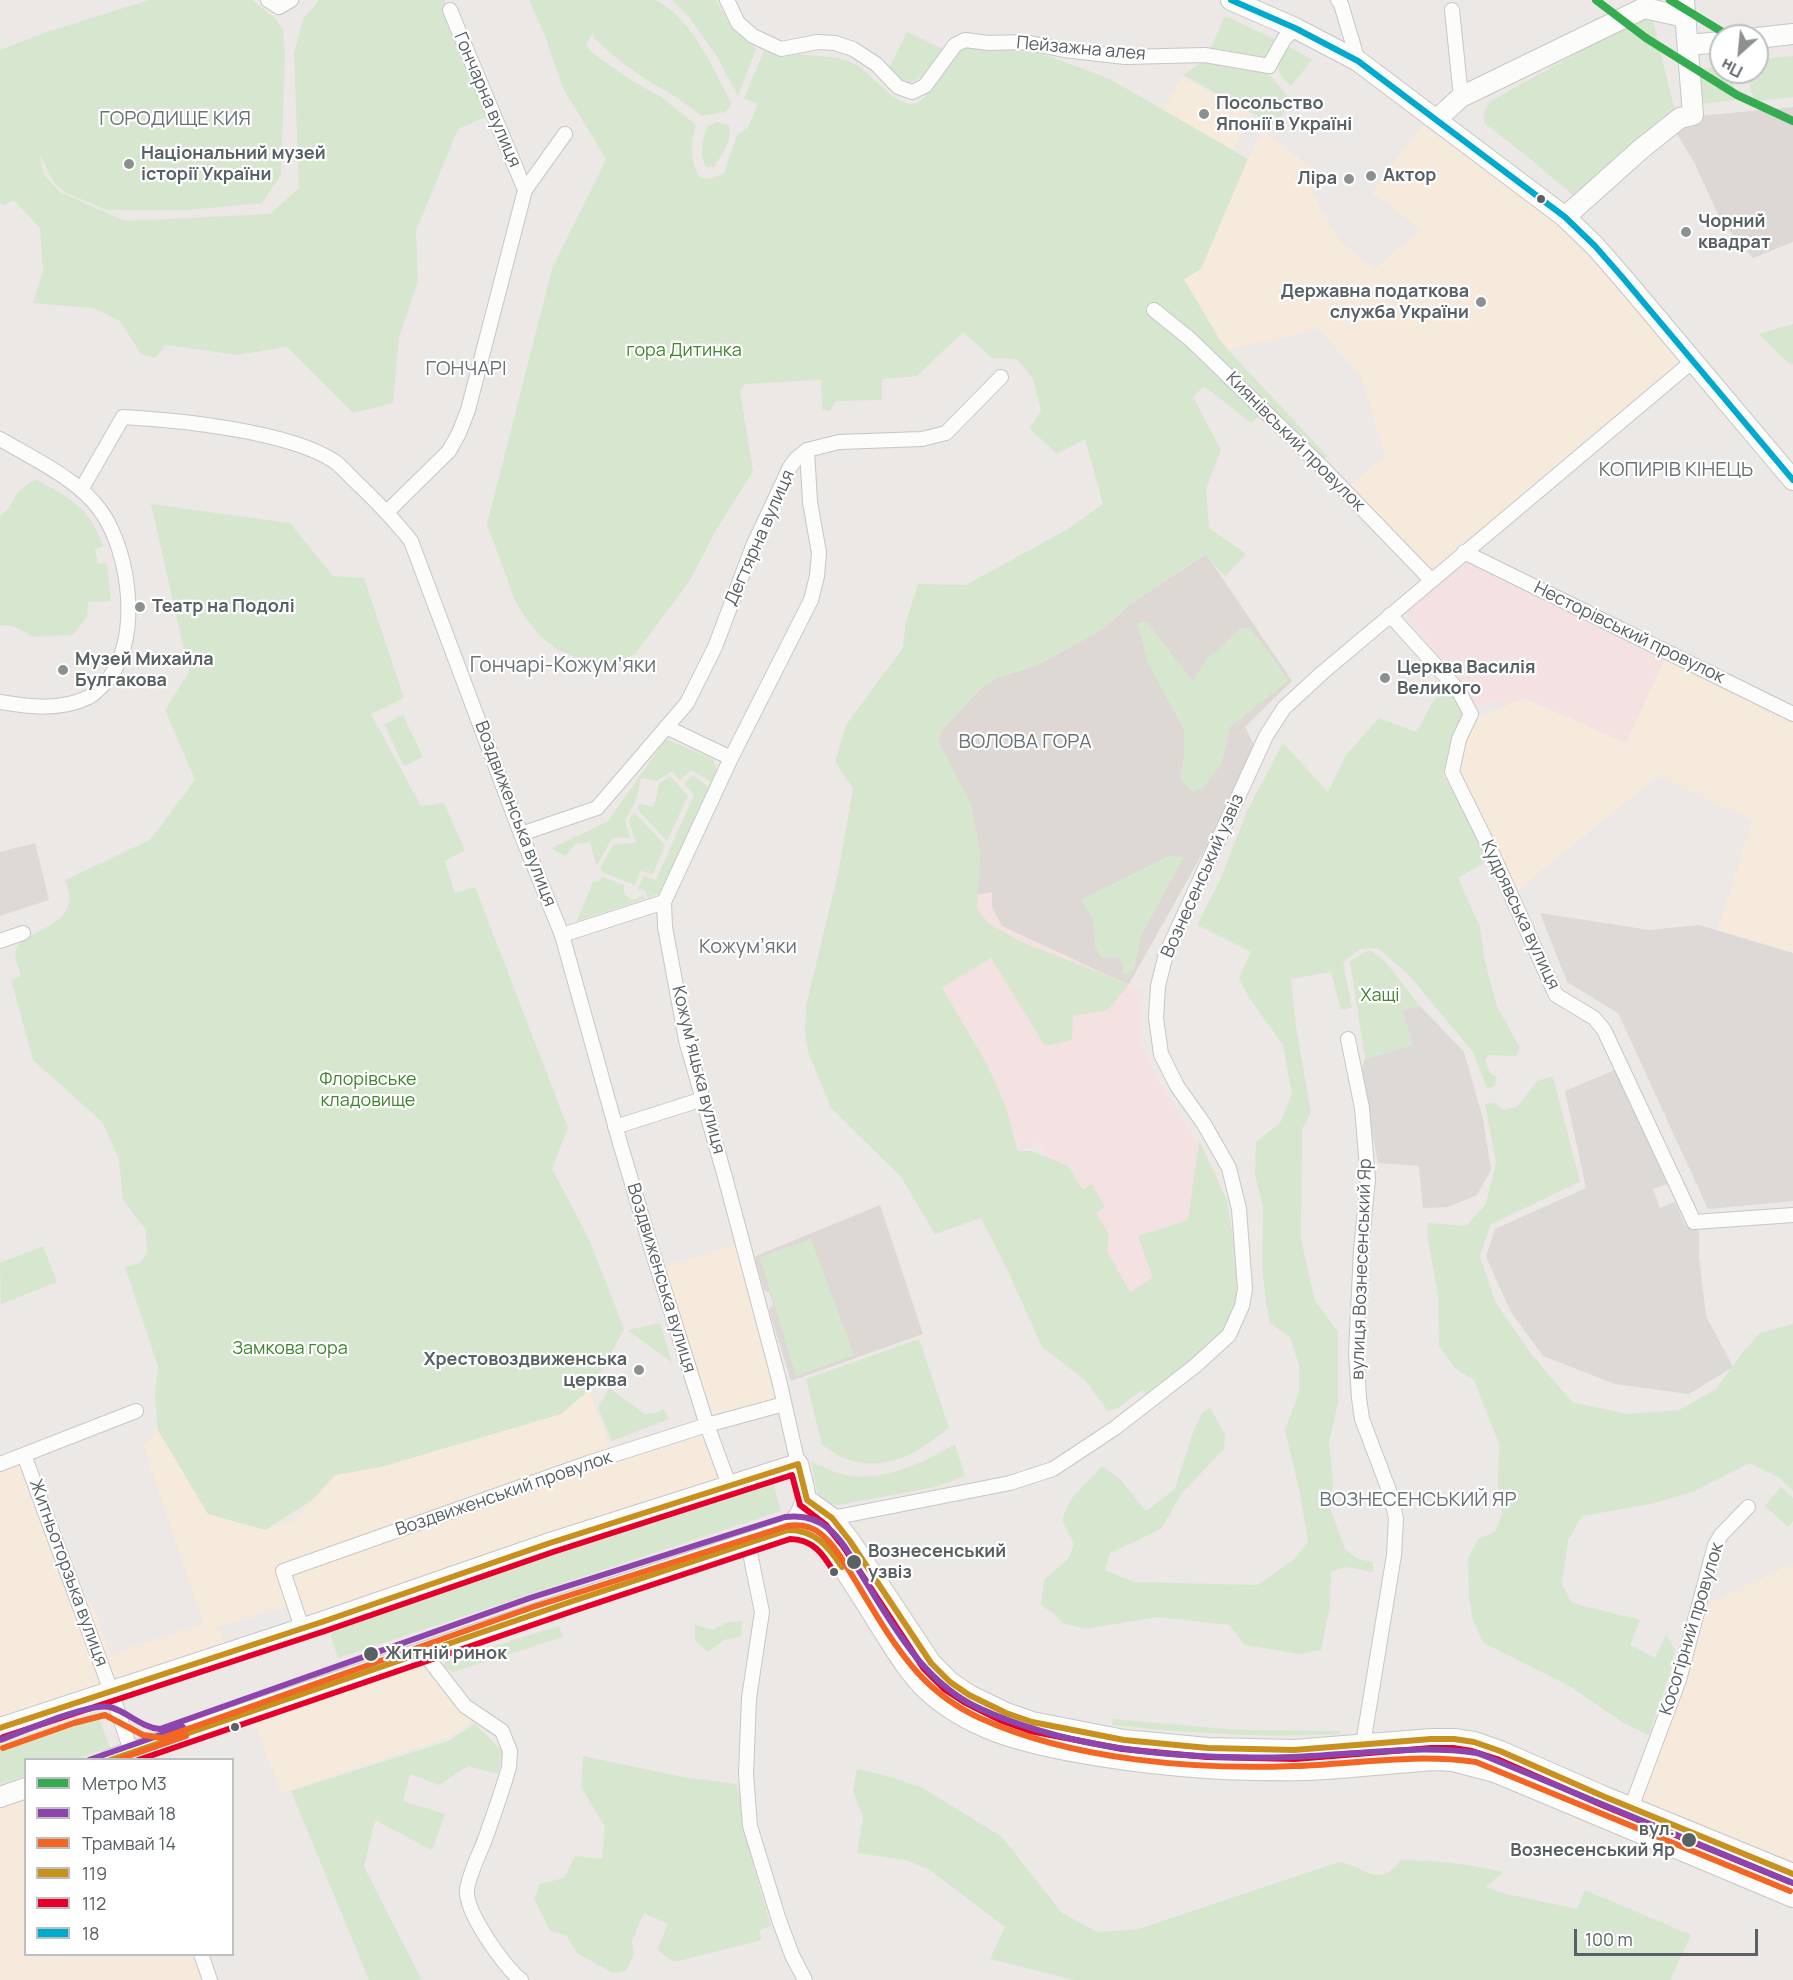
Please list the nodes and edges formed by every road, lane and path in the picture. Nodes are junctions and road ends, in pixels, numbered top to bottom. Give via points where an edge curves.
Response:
1 (727, 0) edge
2 (1231, 0) edge
3 (1338, 0) edge
4 (1685, 8) edge
5 (450, 10) dead end
6 (1452, 10) dead end
7 (1295, 28) junction
8 (1793, 34) edge
9 (1769, 37) edge
10 (1709, 43) edge
11 (1688, 45) junction
12 (1358, 61) junction
13 (1461, 98) junction
14 (1437, 119) junction
15 (565, 134) dead end
16 (525, 190) junction
17 (1565, 217) junction
18 (1154, 310) dead end
19 (1694, 360) junction
20 (1001, 377) dead end
21 (0, 439) edge
22 (807, 450) junction
23 (1793, 480) edge
24 (81, 490) junction
25 (388, 512) junction
26 (1464, 552) junction
27 (1431, 580) junction
28 (1390, 615) junction
29 (0, 702) edge
30 (1793, 714) edge
31 (666, 727) junction
32 (731, 758) junction
33 (521, 834) junction
34 (664, 902) junction
35 (23, 933) dead end
36 (562, 935) junction
37 (0, 941) edge
38 (1348, 1039) dead end
39 (703, 1099) junction
40 (615, 1128) junction
41 (1793, 1215) edge
42 (784, 1404) junction
43 (136, 1411) dead end
44 (707, 1425) junction
45 (24, 1455) junction
46 (0, 1464) edge
47 (798, 1464) junction
48 (729, 1485) junction
49 (807, 1500) junction
50 (1748, 1507) dead end
51 (832, 1518) junction
52 (788, 1530) junction
53 (748, 1543) junction
54 (302, 1628) junction
55 (423, 1652) junction
56 (111, 1691) junction
57 (0, 1728) edge
58 (1363, 1744) junction
59 (133, 1756) edge
60 (24, 1789) edge
61 (0, 1797) edge
62 (1631, 1808) junction
63 (1623, 1826) junction
64 (1793, 1874) edge
65 (1793, 1897) edge
66 (202, 1956) edge
67 (210, 1980) edge
68 (521, 1980) edge
69 (805, 1980) edge

1 - 7 street, Пейзажна алея via 738,23 753,36 781,49 818,42 853,49 876,64 898,87 912,92 925,86 955,45 965,40 1025,42 1125,57 1204,55 1269,66
2 - 7 main road
3 - 12 street
4 - 11 main road
4 - 13 main road via 1644,8
5 - 16 street, Гончарна вулиця
6 - 13 street
7 - 12 main road
8 - 9 main road
10 - 11 main road
11 - 17 main road via 1693,115 1672,124
12 - 14 main road
13 - 14 main road
14 - 17 main road
15 - 16 street, Гончарна вулиця
16 - 25 street, Гончарна вулиця via 459,434 449,451
17 - 19 main road
18 - 27 street, Киянівський провулок via 1190,339 1321,466
19 - 23 main road
19 - 26 street, Вознесенський узвіз
20 - 22 street, Дегтярна вулиця via 946,433 922,439 839,442
21 - 24 street
22 - 31 street, Дегтярна вулиця via 790,467 753,546 715,647 687,703
22 - 32 street, Кожумʼяцька вулиця via 810,502 819,553 817,576 811,600
24 - 25 street, Воздвиженська вулиця via 123,417 162,419 281,440 308,449 334,461
24 - 29 street via 100,510 122,560 128,627 123,656 110,678 91,696 38,708
25 - 33 street, Воздвиженська вулиця via 411,541
26 - 27 street, Вознесенський узвіз
26 - 30 street, Несторівський провулок
27 - 28 street, Вознесенський узвіз
28 - 41 street, Кудрявська вулиця via 1453,685 1472,714 1459,739 1452,772 1556,995 1594,1018 1604,1030 1694,1222
28 - 51 street, Вознесенський узвіз via 1284,708 1266,736 1161,970 1155,1018 1160,1051 1177,1086 1229,1168 1237,1198 1245,1289 1229,1335 1115,1428 1053,1469 1010,1483
31 - 32 street
31 - 33 street, Дегтярна вулиця via 597,808
32 - 34 street, Кожумʼяцька вулиця
33 - 36 street, Воздвиженська вулиця
34 - 36 street
34 - 39 street, Кожумʼяцька вулиця via 686,1040
35 - 37 street
36 - 40 street, Воздвиженська вулиця
38 - 58 street, вулиця Вознесенський Яр via 1362,1108 1368,1179 1356,1353 1359,1398 1362,1419 1396,1518 1394,1555
39 - 40 street
39 - 42 street, Кожумʼяцька вулиця
40 - 44 street, Воздвиженська вулиця
42 - 44 street, Воздвиженський провулок
42 - 47 street, Кожумʼяцька вулиця
43 - 45 street
44 - 48 street, Воздвиженська вулиця
44 - 54 street, Воздвиженський провулок via 283,1571
45 - 46 street
45 - 56 street, Житньоторзька вулиця
47 - 48 main road
47 - 49 main road
48 - 54 main road
49 - 51 main road
49 - 52 main road
50 - 62 street, Косогірний провулок via 1715,1545 1679,1680
51 - 58 main road via 930,1663 969,1695 1006,1713 1076,1731 1208,1748 1294,1750
52 - 53 main road
52 - 63 main road via 806,1530 832,1551 904,1663 927,1690 964,1716 1001,1734 1110,1758 1223,1770 1311,1770 1453,1761 1495,1772
53 - 55 main road
53 - 69 street via 762,1612 749,1698 746,1774 750,1826 779,1920
54 - 56 main road
55 - 59 main road
55 - 68 street via 465,1706 502,1731 510,1750 509,1767 467,1894 486,1936 510,1972
56 - 57 main road
56 - 59 street, Житньоторзька вулиця
58 - 62 main road via 1431,1739 1474,1742
60 - 61 main road
62 - 63 street, Косогірний провулок
62 - 64 main road
63 - 65 main road
66 - 67 street

